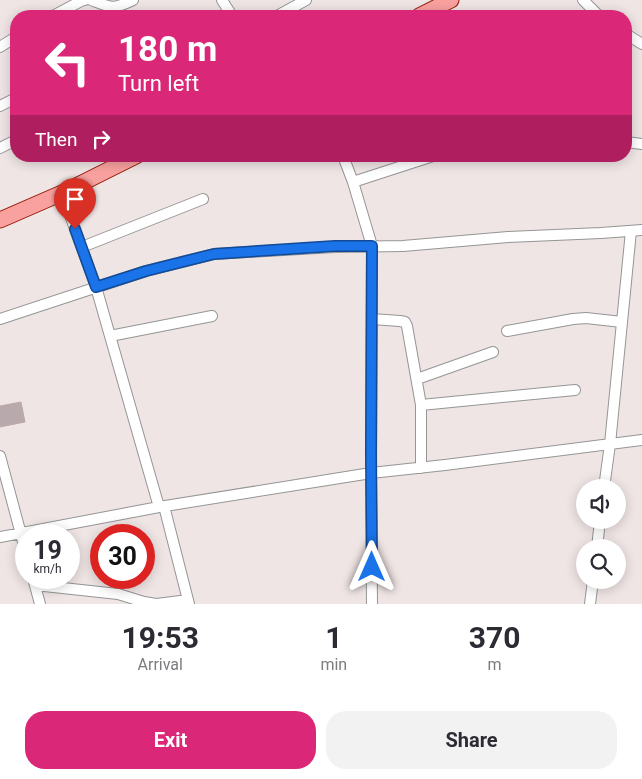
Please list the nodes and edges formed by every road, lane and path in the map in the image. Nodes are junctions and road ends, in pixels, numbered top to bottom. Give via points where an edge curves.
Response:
1 (85, 0) edge
2 (91, 0) edge
3 (133, 0) edge
4 (306, 0) edge
5 (451, 0) edge
6 (583, 0) edge
7 (64, 10) edge
8 (288, 10) edge
9 (431, 10) edge
10 (594, 10) edge
11 (124, 162) edge
12 (345, 162) edge
13 (415, 162) edge
14 (353, 182) junction
15 (62, 193) junction
16 (203, 198) dead end
17 (0, 220) edge
18 (637, 230) edge
19 (372, 246) junction
20 (82, 247) junction
21 (96, 287) junction
22 (212, 316) dead end
23 (0, 319) edge
24 (372, 319) junction
25 (622, 322) junction
26 (507, 331) dead end
27 (110, 336) junction
28 (493, 352) dead end
29 (417, 379) junction
30 (575, 390) dead end
31 (421, 405) junction
32 (642, 440) edge
33 (610, 444) junction
34 (0, 456) edge
35 (421, 468) junction
36 (371, 474) junction
37 (605, 479) edge
38 (161, 506) junction
39 (19, 524) edge
40 (68, 524) edge
41 (15, 534) edge
42 (0, 537) edge
43 (80, 588) edge
44 (36, 589) edge
45 (591, 589) edge
46 (188, 602) edge
47 (40, 604) edge
48 (157, 604) edge
49 (372, 604) edge
50 (590, 604) edge

1 - 7 street
2 - 3 street via 114,8
4 - 8 street
5 - 9 main road
6 - 10 street
11 - 15 main road
12 - 14 street
13 - 14 street
14 - 19 street
15 - 17 main road
15 - 20 street
16 - 20 street
18 - 19 street
18 - 25 street
19 - 21 street via 214,254
19 - 24 street
20 - 21 street
21 - 23 street
21 - 27 street
22 - 27 street
24 - 29 street via 405,322
24 - 36 street
25 - 26 street via 573,318
25 - 33 street
27 - 38 street
28 - 29 street
29 - 31 street
30 - 31 street
31 - 35 street
32 - 33 street
33 - 35 street
33 - 37 street
34 - 39 street
35 - 36 street
36 - 38 street
36 - 49 street
38 - 40 street
38 - 46 street
41 - 42 street
43 - 48 street
44 - 47 street
45 - 50 street
46 - 48 street

